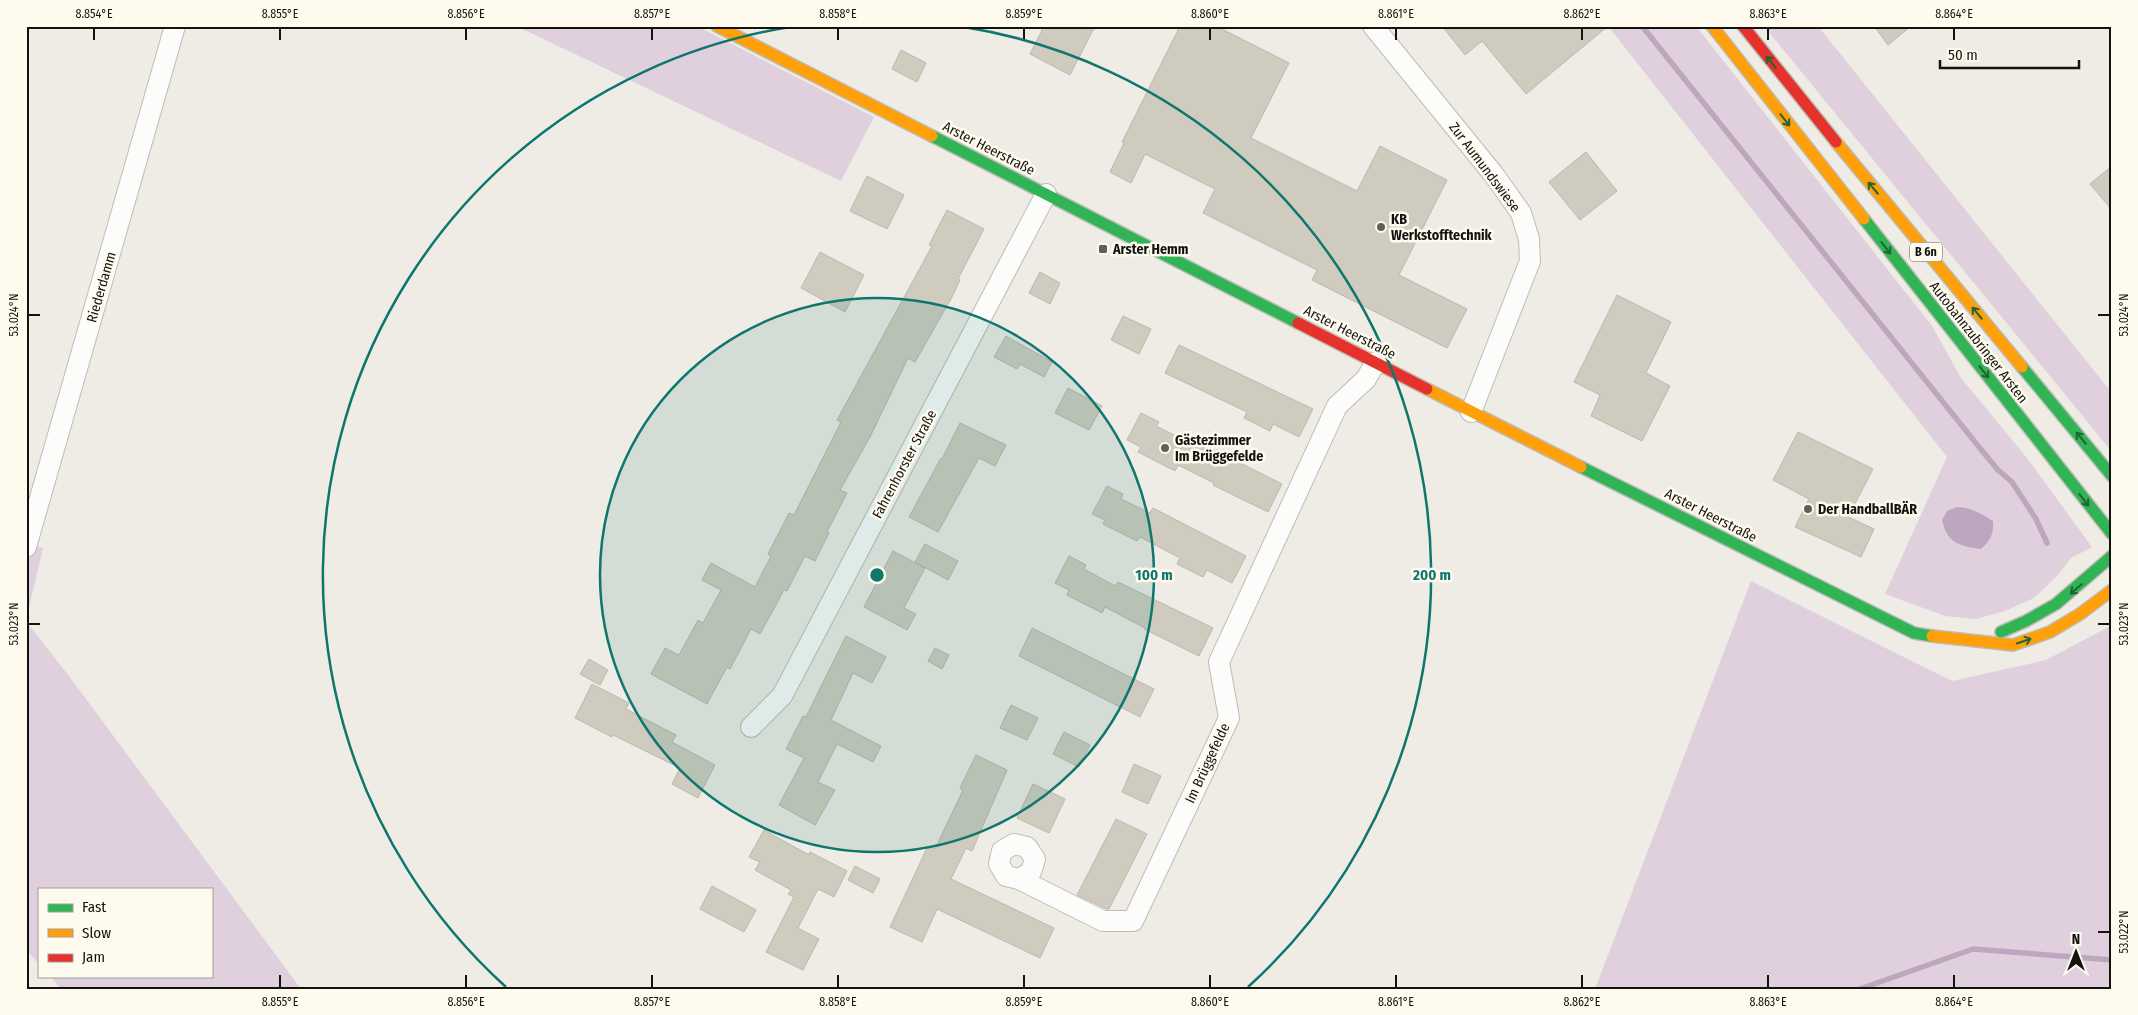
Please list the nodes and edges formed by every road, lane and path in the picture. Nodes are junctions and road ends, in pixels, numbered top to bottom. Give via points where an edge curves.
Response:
1 (175, 26) edge
2 (717, 26) edge
3 (1373, 26) edge
4 (1712, 26) edge
5 (1743, 26) edge
6 (1046, 194) junction
7 (1376, 362) junction
8 (1471, 412) junction
9 (2112, 476) edge
10 (2112, 534) edge
11 (26, 547) edge
12 (2112, 556) edge
13 (2112, 590) edge
14 (1976, 642) junction
15 (751, 727) dead end
16 (1020, 879) dead end

1 - 11 street, Riederdamm
2 - 6 main road, Arster Heerstraße
3 - 8 street, Zur Aumundswiese via 1494,175 1521,213 1529,239 1530,261
4 -> 10 main road, Autobahnzubringer Arsten / B 6n
9 -> 5 main road, Autobahnzubringer Arsten / B 6n
6 - 7 main road, Arster Heerstraße
6 - 15 street, Fahrenhorster Straße via 782,696
7 - 8 main road, Arster Heerstraße
7 - 16 street, Im Brüggefelde via 1366,379 1336,406 1219,662 1229,718 1133,921 1103,921
8 - 14 main road, Arster Heerstraße via 1914,633
12 -> 14 main road via 2056,604
14 -> 13 main road, Arster Heerstraße via 2014,644 2050,632

